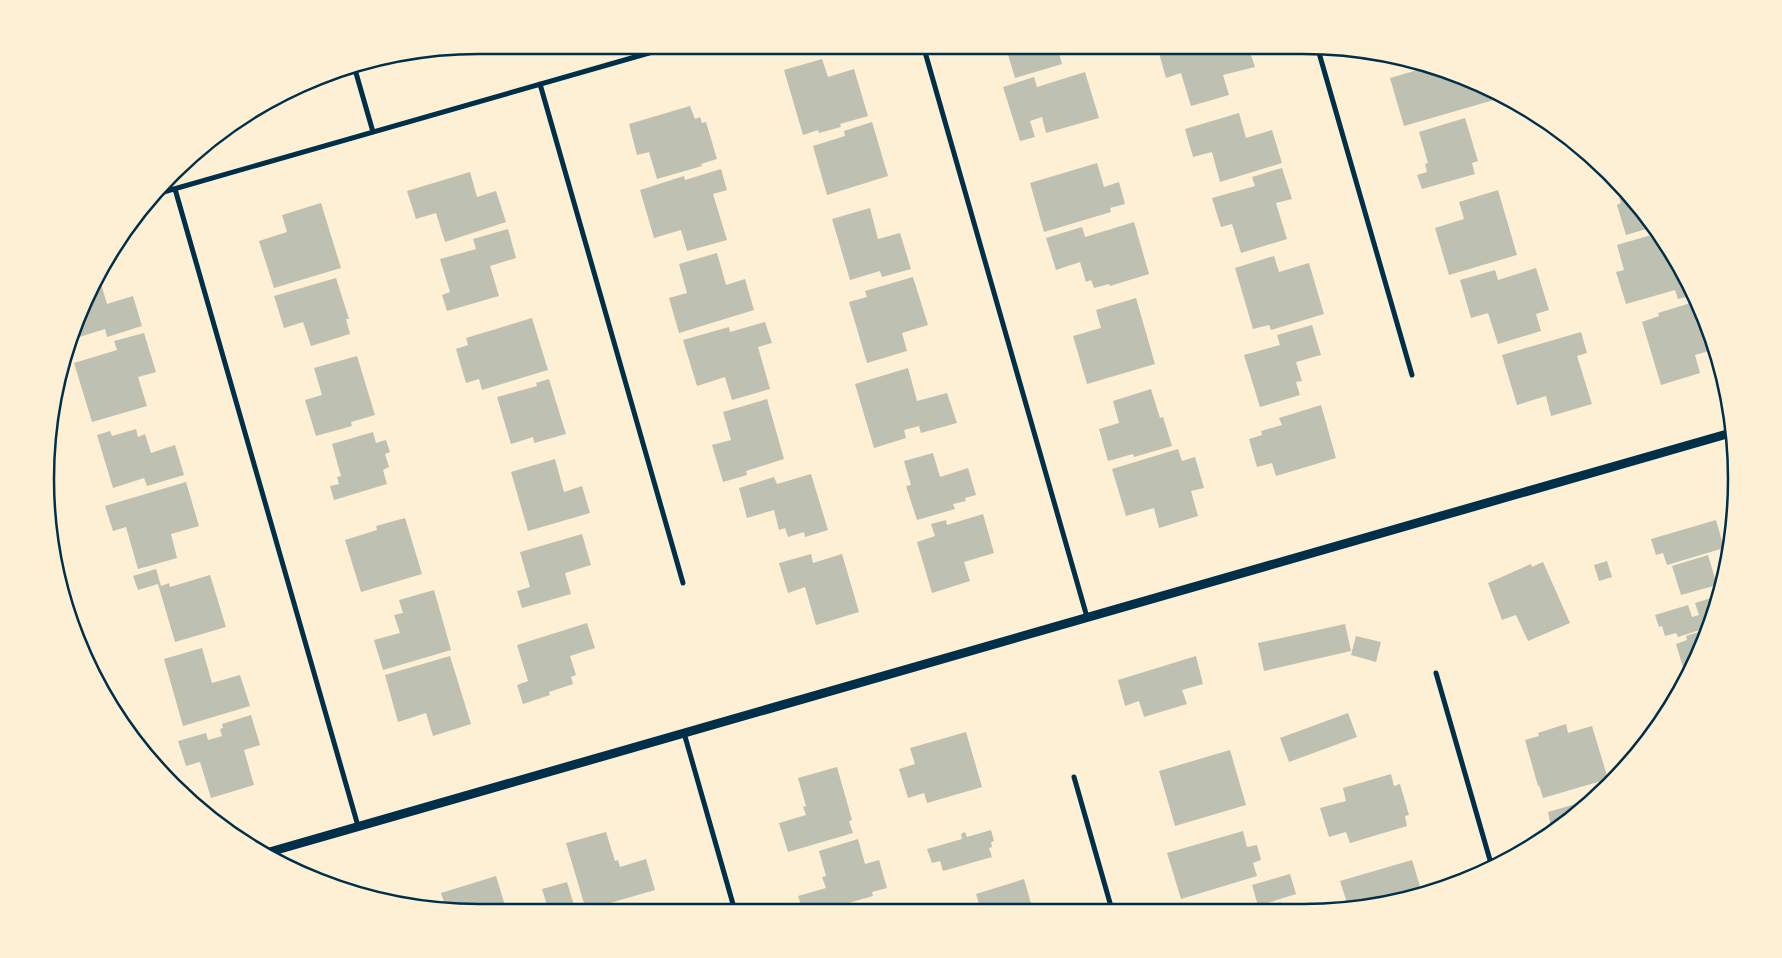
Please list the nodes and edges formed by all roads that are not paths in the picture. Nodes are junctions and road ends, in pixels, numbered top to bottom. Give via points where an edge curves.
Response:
1 (645, 54) edge
2 (925, 54) edge
3 (1319, 55) edge
4 (356, 72) edge
5 (540, 84) junction
6 (373, 132) junction
7 (175, 189) junction
8 (166, 191) edge
9 (1412, 375) dead end
10 (1726, 434) edge
11 (683, 584) dead end
12 (1087, 617) junction
13 (1436, 673) dead end
14 (684, 733) junction
15 (1074, 777) dead end
16 (358, 826) junction
17 (273, 851) edge
18 (1490, 860) edge
19 (733, 904) edge
20 (1110, 904) edge

1 - 5 street
2 - 12 street
3 - 9 street
4 - 6 street
5 - 6 street
5 - 11 street
6 - 7 street
7 - 8 street
7 - 16 street
10 - 12 street
12 - 14 street
13 - 18 street
14 - 16 street
14 - 19 street
15 - 20 street
16 - 17 street

